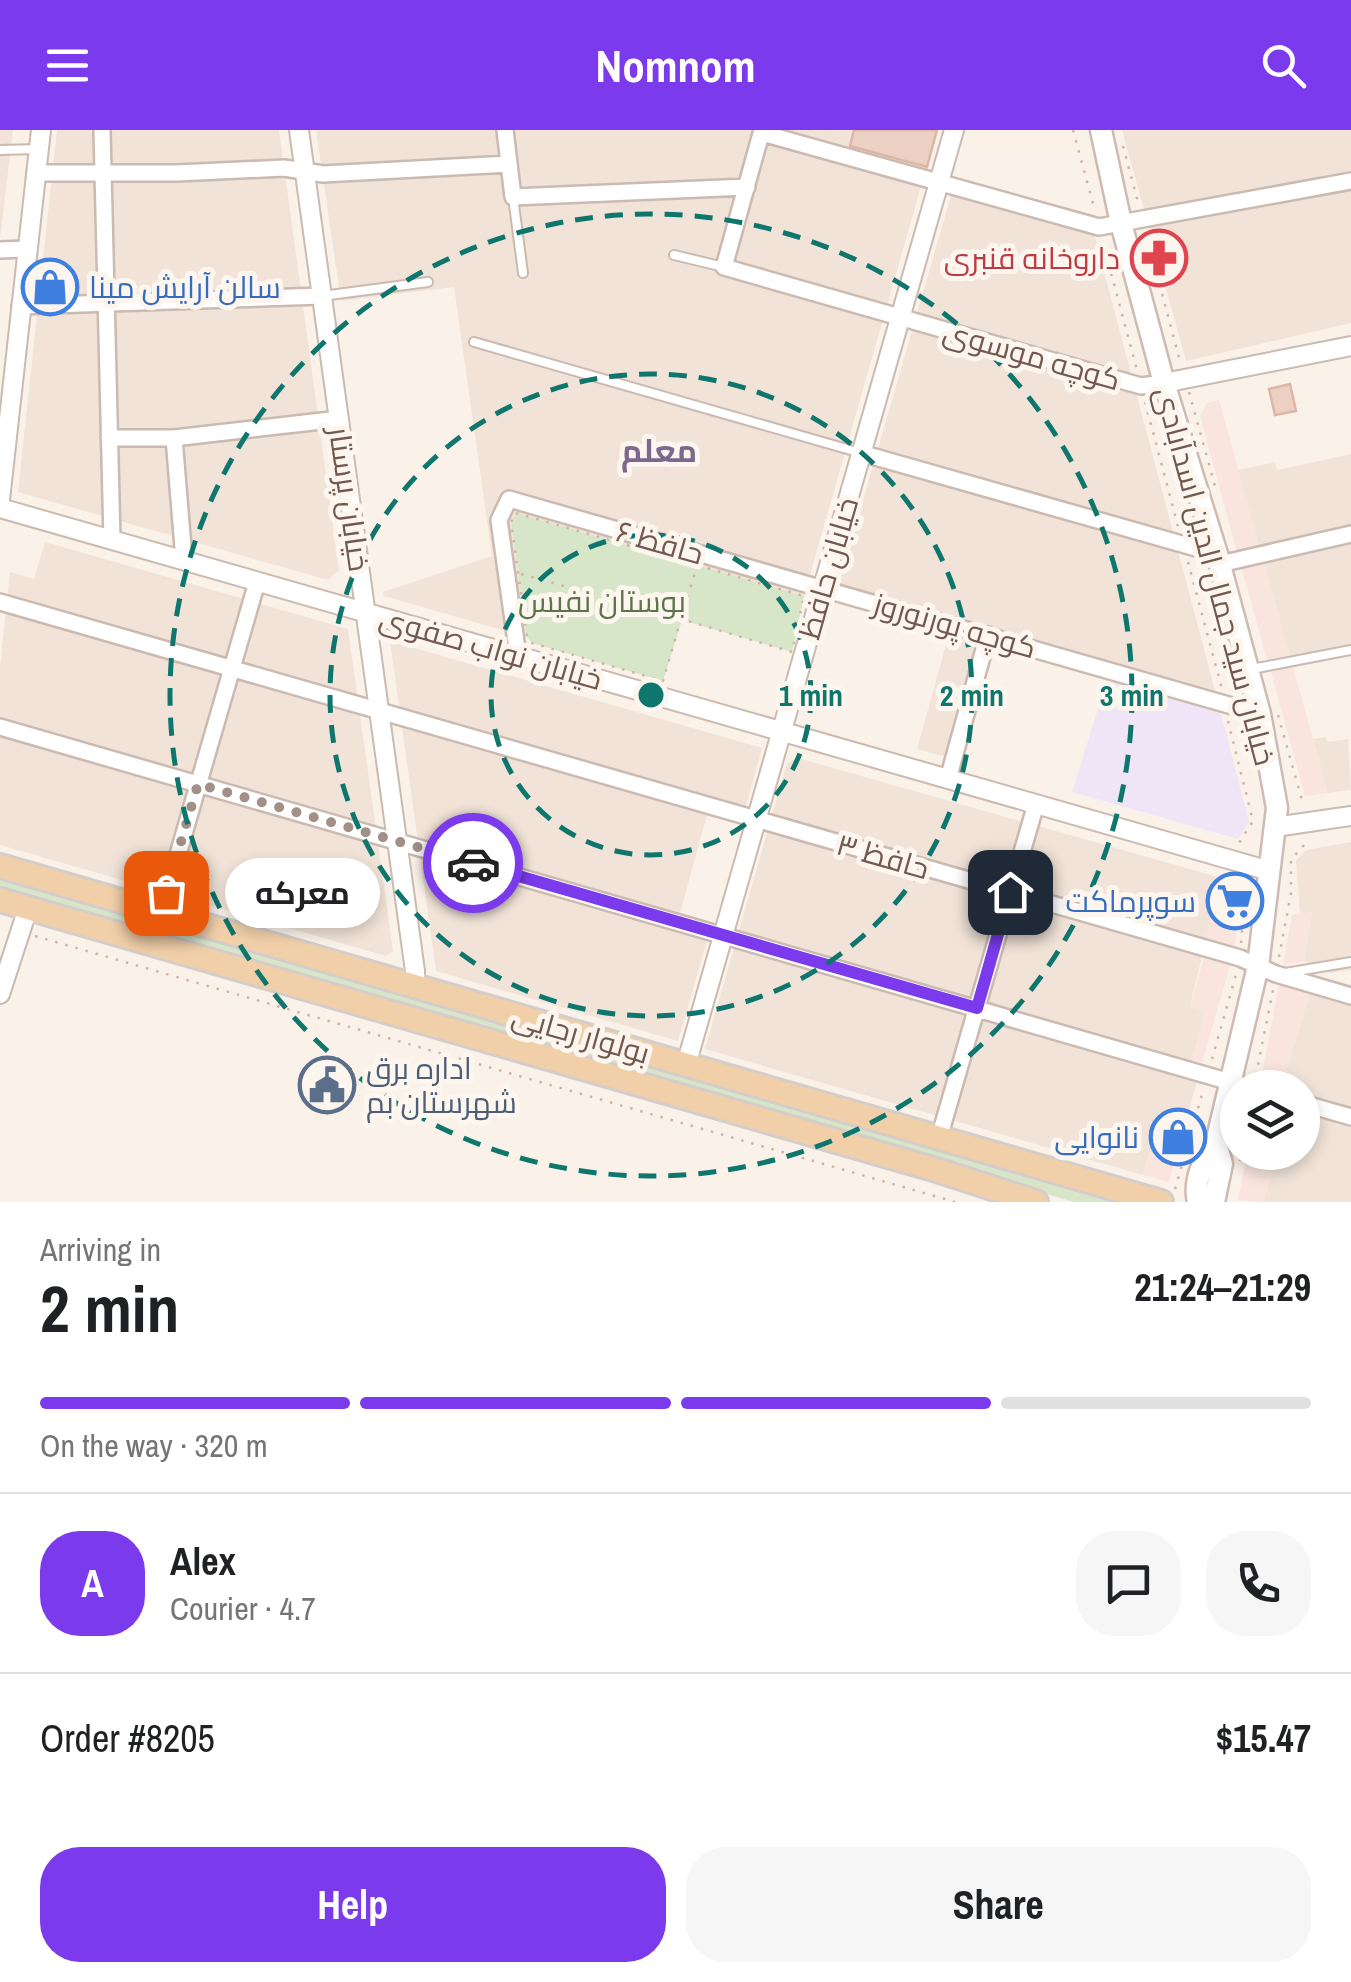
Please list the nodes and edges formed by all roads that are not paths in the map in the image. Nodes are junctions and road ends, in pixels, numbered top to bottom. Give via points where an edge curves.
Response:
1 (102, 130) edge
2 (299, 130) edge
3 (504, 130) edge
4 (954, 130) edge
5 (1101, 130) edge
6 (762, 131) edge
7 (39, 139) edge
8 (0, 150) edge
9 (509, 164) junction
10 (103, 171) junction
11 (305, 172) junction
12 (35, 173) junction
13 (1351, 181) edge
14 (938, 182) junction
15 (747, 187) junction
16 (514, 197) junction
17 (1121, 223) junction
18 (26, 249) junction
19 (0, 250) edge
20 (674, 256) dead end
21 (724, 267) junction
22 (524, 273) dead end
23 (428, 282) dead end
24 (322, 296) junction
25 (106, 303) junction
26 (20, 306) junction
27 (900, 316) junction
28 (474, 342) dead end
29 (1351, 346) edge
30 (1174, 381) junction
31 (5, 400) edge
32 (339, 419) junction
33 (109, 438) junction
34 (174, 438) junction
35 (861, 453) junction
36 (0, 500) edge
37 (0, 508) edge
38 (1351, 534) edge
39 (112, 540) junction
40 (1218, 559) junction
41 (184, 560) junction
42 (257, 582) junction
43 (822, 589) junction
44 (0, 602) edge
45 (366, 612) junction
46 (988, 635) junction
47 (1351, 650) edge
48 (518, 656) junction
49 (232, 668) junction
50 (1248, 670) junction
51 (1268, 709) junction
52 (380, 710) junction
53 (0, 727) edge
54 (781, 732) junction
55 (948, 779) junction
56 (198, 784) junction
57 (1036, 804) junction
58 (1351, 816) edge
59 (756, 820) junction
60 (1275, 826) junction
61 (398, 842) junction
62 (0, 866) edge
63 (1270, 870) junction
64 (1010, 892) junction
65 (0, 900) edge
66 (28, 908) junction
67 (161, 913) junction
68 (723, 935) junction
69 (1351, 962) edge
70 (1258, 966) junction
71 (415, 986) junction
72 (0, 994) edge
73 (1351, 996) edge
74 (977, 1008) junction
75 (548, 1025) junction
76 (539, 1056) junction
77 (686, 1064) junction
78 (1247, 1070) edge
79 (1220, 1079) edge
80 (1320, 1108) edge
81 (1351, 1117) edge
82 (1220, 1135) edge
83 (939, 1138) junction
84 (1216, 1143) junction
85 (1168, 1196) edge
86 (1036, 1202) edge
87 (1198, 1202) edge
88 (1214, 1202) edge

1 - 10 street
2 - 11 street, خیابان پرستار
3 - 9 street
4 - 14 street, خیابان حافظ
5 - 17 main road, خیابان سید جمال الدین اسدآبادی
6 - 14 street
6 - 15 street
7 - 8 lane
7 - 12 street
9 - 11 street
9 - 16 street
10 - 11 street
10 - 12 street
10 - 25 street
11 - 24 street, خیابان پرستار
12 - 18 street
13 - 17 street
14 - 17 street via 1099,227
14 - 27 street, خیابان حافظ
15 - 16 street
15 - 21 street
16 - 22 lane
17 - 30 main road, خیابان سید جمال الدین اسدآبادی
18 - 19 street
18 - 26 street
20 - 21 lane
21 - 27 street, کوچه موسوی
23 - 24 lane
24 - 25 street
24 - 32 street, خیابان پرستار
25 - 26 street
25 - 33 street
26 - 31 street
27 - 30 street, کوچه موسوی via 1141,386
27 - 35 street, خیابان حافظ
28 - 35 lane
29 - 30 street
30 - 40 main road, خیابان سید جمال الدین اسدآبادی
31 - 36 street
32 - 34 street
32 - 45 street, خیابان پرستار
33 - 34 street
33 - 39 street
34 - 41 street
35 - 40 street
35 - 43 street, خیابان حافظ
37 - 39 street, خیابان نواب صفوی
38 - 40 street
39 - 41 street, خیابان نواب صفوی
40 - 50 main road, خیابان سید جمال الدین اسدآبادی
41 - 42 street, خیابان نواب صفوی
42 - 45 street, خیابان نواب صفوی
42 - 49 street
43 - 46 street, کوچه پورنوروز
43 - 48 street, حافظ ۶ via 699,560 510,499 499,520 512,571
43 - 54 street, خیابان حافظ
44 - 49 street, حافظ ۳
45 - 48 street, خیابان نواب صفوی
45 - 52 street, خیابان پرستار
46 - 51 street, کوچه پورنوروز via 1226,704
46 - 55 street
47 - 50 lane
48 - 54 street, خیابان نواب صفوی
49 - 52 street, حافظ ۳
49 - 56 street
50 - 51 main road, خیابان سید جمال الدین اسدآبادی
51 - 60 main road, خیابان سید جمال الدین اسدآبادی
52 - 59 street, حافظ ۳
52 - 61 street, خیابان پرستار
53 - 56 street
54 - 55 street, خیابان نواب صفوی
54 - 59 street, خیابان حافظ
55 - 57 street, خیابان نواب صفوی
56 - 61 street
56 - 67 street
57 - 63 street, خیابان نواب صفوی
57 - 64 street
58 - 60 street
59 - 64 street, حافظ ۳
59 - 68 street, خیابان حافظ
60 - 63 main road, خیابان سید جمال الدین اسدآبادی
61 - 68 street
61 - 71 street, خیابان پرستار
62 - 67 main road, بولوار رجایی
63 - 70 main road, خیابان سید جمال الدین اسدآبادی
64 - 70 street, حافظ ۳
64 - 74 street
65 - 66 main road, بولوار رجایی
66 - 72 street
66 - 76 main road, بولوار رجایی
67 - 71 main road, بولوار رجایی
68 - 74 street
68 - 77 street, خیابان حافظ
69 - 70 lane
70 - 73 street, حافظ ۳
70 - 78 main road, خیابان سید جمال الدین اسدآبادی
71 - 75 main road, بولوار رجایی
74 - 79 street
74 - 83 street
75 - 76 main road
75 - 77 main road, بولوار رجایی
76 - 86 main road, بولوار رجایی
77 - 83 main road, بولوار رجایی
80 - 81 street
82 - 84 main road, خیابان سید جمال الدین اسدآبادی
83 - 85 main road, بولوار رجایی
84 - 87 main road, خیابان سید جمال الدین اسدآبادی via 1202,1160
84 - 88 main road, خیابان سید جمال الدین اسدآبادی via 1222,1164

